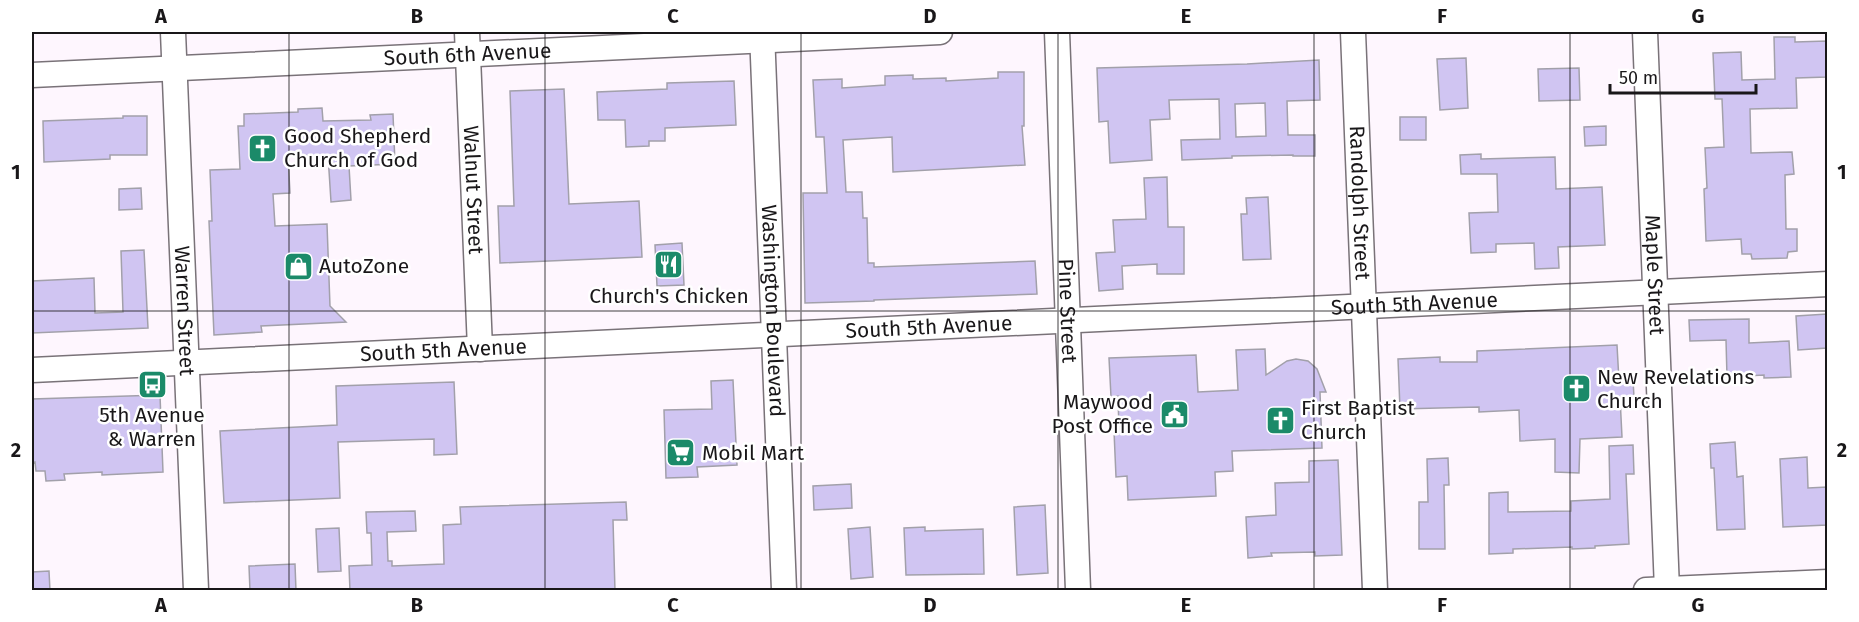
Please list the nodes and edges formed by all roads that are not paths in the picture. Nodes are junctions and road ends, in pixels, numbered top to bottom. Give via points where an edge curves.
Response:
1 (173, 32) edge
2 (940, 32) edge
3 (1057, 32) edge
4 (1353, 32) edge
5 (1645, 32) edge
6 (763, 36) edge
7 (467, 43) edge
8 (175, 68) junction
9 (32, 75) edge
10 (1827, 284) edge
11 (1655, 292) junction
12 (1364, 306) junction
13 (1068, 320) junction
14 (775, 334) junction
15 (480, 349) junction
16 (186, 363) junction
17 (32, 370) edge
18 (1827, 582) edge
19 (1660, 590) edge
20 (196, 591) edge
21 (784, 591) edge
22 (1078, 591) edge
23 (1376, 591) edge

1 - 8 street, Warren Street
2 - 6 street, South 6th Avenue
3 - 13 street, Pine Street
4 - 12 street, Randolph Street
5 - 11 street, Maple Street
6 - 7 street, South 6th Avenue
6 - 14 street, Washington Boulevard
7 - 8 street, South 6th Avenue
7 - 15 street, Walnut Street
8 - 9 street, South 6th Avenue
8 - 16 street, Warren Street
10 - 11 street, South 5th Avenue
11 - 12 street, South 5th Avenue
11 - 19 street, Maple Street
12 - 13 street, South 5th Avenue
12 - 23 street, Randolph Street
13 - 14 street, South 5th Avenue
13 - 22 street, Pine Street
14 - 15 street, South 5th Avenue
14 - 21 street, Washington Boulevard
15 - 16 street, South 5th Avenue
16 - 17 street, South 5th Avenue
16 - 20 street, Warren Street
18 - 19 street

